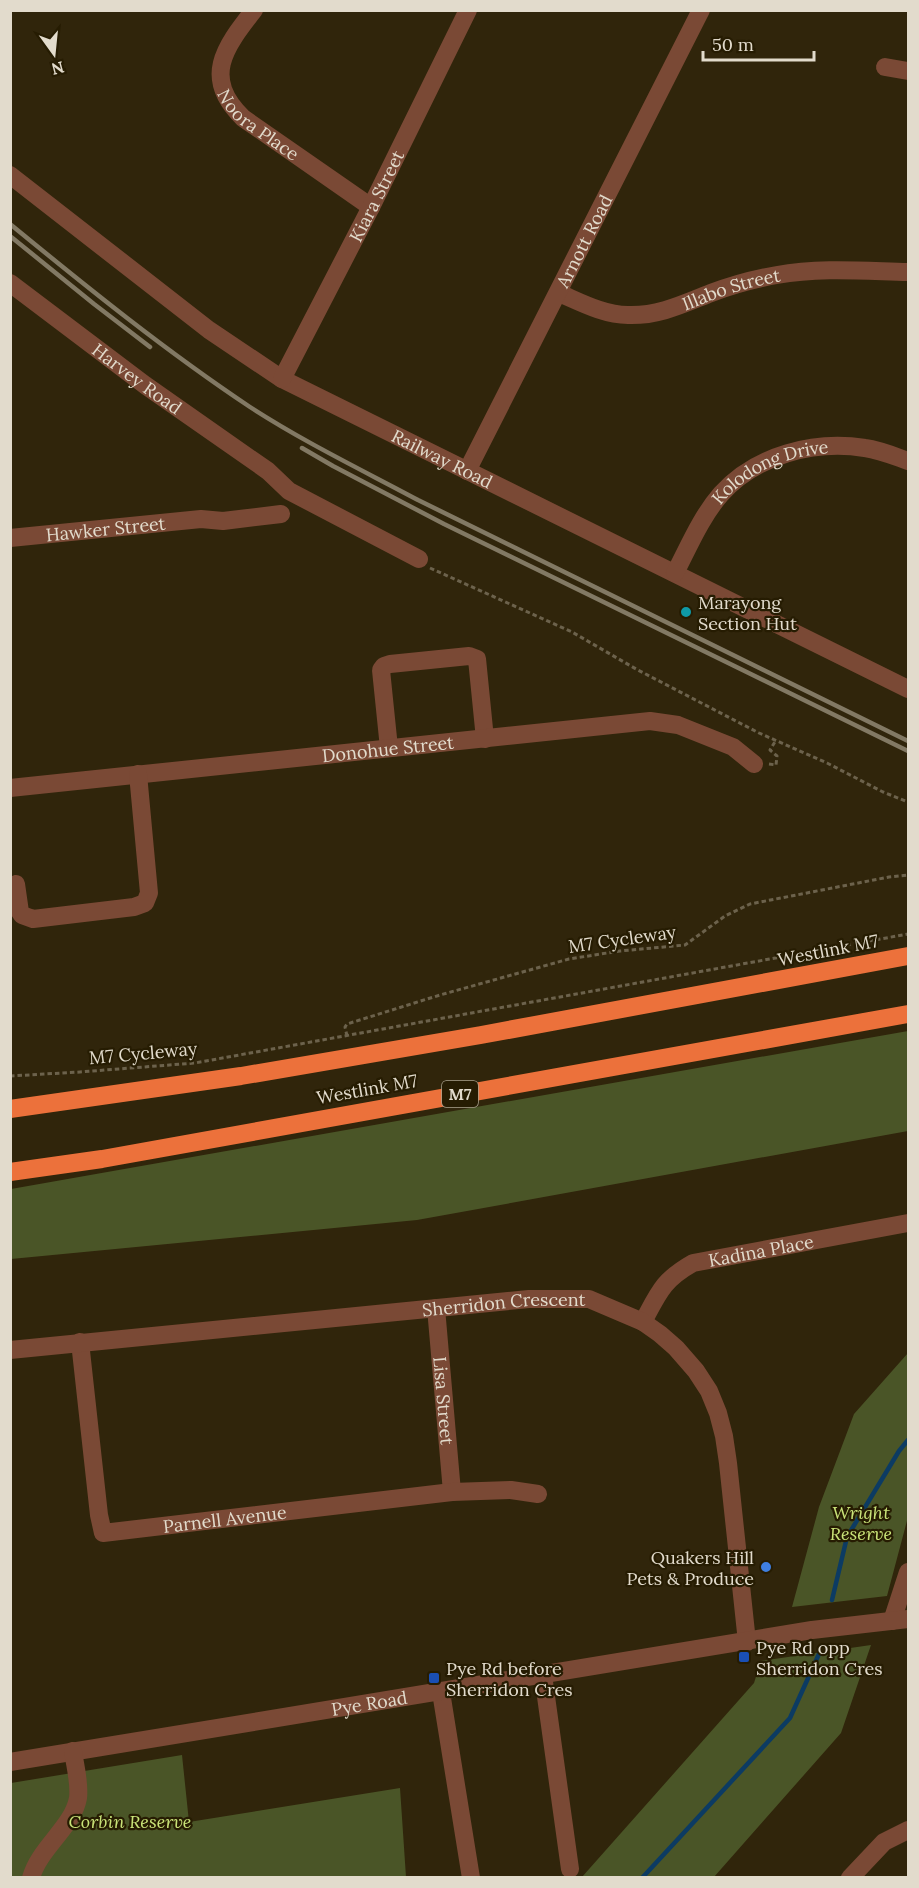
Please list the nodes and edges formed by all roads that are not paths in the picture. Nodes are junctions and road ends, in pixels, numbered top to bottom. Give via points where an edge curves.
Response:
1 (254, 10) edge
2 (468, 10) edge
3 (701, 10) edge
4 (885, 67) dead end
5 (909, 71) edge
6 (10, 175) edge
7 (371, 207) junction
8 (909, 272) edge
9 (10, 283) edge
10 (559, 293) junction
11 (282, 379) junction
12 (909, 461) edge
13 (467, 471) junction
14 (281, 514) dead end
15 (10, 538) edge
16 (421, 563) road end
17 (675, 573) junction
18 (909, 688) edge
19 (485, 739) junction
20 (389, 748) junction
21 (754, 764) dead end
22 (138, 774) junction
23 (10, 788) edge
24 (16, 884) dead end
25 (909, 956) edge
26 (909, 1014) edge
27 (10, 1109) edge
28 (10, 1172) edge
29 (909, 1223) edge
30 (436, 1308) junction
31 (643, 1322) junction
32 (80, 1342) junction
33 (10, 1350) edge
34 (452, 1492) junction
35 (538, 1494) dead end
36 (909, 1572) edge
37 (900, 1620) edge
38 (747, 1642) junction
39 (543, 1675) junction
40 (441, 1692) junction
41 (73, 1751) junction
42 (10, 1762) edge
43 (909, 1830) edge
44 (570, 1869) dead end
45 (31, 1878) edge
46 (471, 1878) edge
47 (850, 1878) edge

1 - 7 street, Noora Place via 233,37 222,62 227,100 243,118
2 - 7 street, Kiara Street
3 - 10 street, Arnott Road
4 - 5 street
6 - 11 street, Railway Road via 208,330
7 - 11 street, Kiara Street
8 - 10 street, Illabo Street via 803,270 741,282 652,314 604,311
9 - 16 street, Harvey Road via 268,471 289,491
10 - 13 street, Arnott Road
11 - 13 street, Railway Road
12 - 17 street, Kolodong Drive via 849,446 778,455 722,492 700,522
13 - 17 street, Railway Road
14 - 15 street, Hawker Street
17 - 18 street, Railway Road
19 - 20 street, Donohue Street
19 - 20 street via 477,659 469,656 390,663 381,670
19 - 21 street, Donohue Street via 650,722 689,729 732,747
20 - 22 street, Donohue Street
22 - 23 street, Donohue Street
22 - 24 street via 149,893 145,903 33,919 20,912
25 - 27 highway, Westlink M7 via 482,1035
26 - 28 highway, Westlink M7 / M7 via 113,1157
29 - 31 street, Kadina Place via 693,1263 674,1274
30 - 31 street, Sherridon Crescent via 529,1299 589,1299
30 - 32 street, Sherridon Crescent
30 - 34 street, Lisa Street
31 - 38 street, Sherridon Crescent via 676,1348 696,1371 718,1413 728,1463
32 - 33 street, Sherridon Crescent
32 - 34 street, Parnell Avenue via 103,1533
34 - 35 street, Parnell Avenue via 511,1490
36 - 37 street
37 - 38 street, Pye Road
38 - 39 street, Pye Road
39 - 40 street, Pye Road
39 - 44 street
40 - 41 street, Pye Road
40 - 46 street
41 - 42 street, Pye Road
41 - 45 street via 76,1805 38,1860
43 - 47 street via 884,1842

